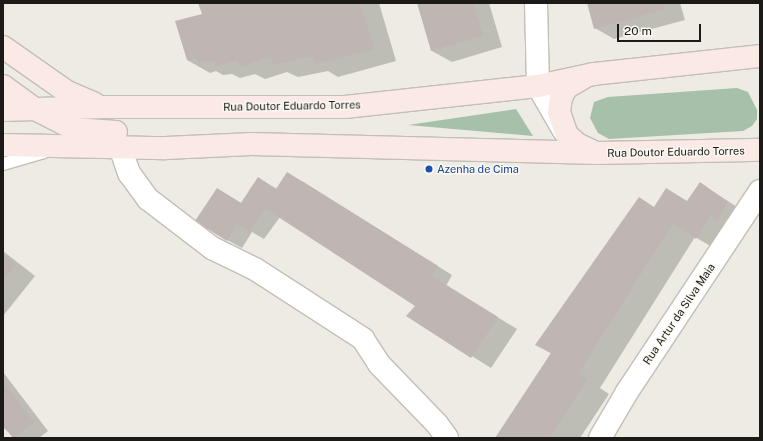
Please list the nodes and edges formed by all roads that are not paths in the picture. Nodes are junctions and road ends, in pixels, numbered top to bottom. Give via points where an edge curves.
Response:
1 (536, 3) edge
2 (3, 47) edge
3 (760, 56) edge
4 (732, 58) junction
5 (760, 63) edge
6 (594, 74) junction
7 (3, 86) edge
8 (538, 86) junction
9 (103, 107) junction
10 (3, 110) edge
11 (35, 110) junction
12 (567, 135) junction
13 (252, 144) junction
14 (3, 145) edge
15 (68, 146) junction
16 (120, 147) junction
17 (758, 150) edge
18 (597, 154) junction
19 (3, 164) edge
20 (760, 191) edge
21 (447, 438) edge
22 (600, 438) edge

1 - 8 street
2 - 9 main road via 67,92
3 - 4 main road, Rua Doutor Eduardo Torres
4 - 5 main road, Rua Doutor Eduardo Torres
4 - 6 main road, Rua Doutor Eduardo Torres
6 - 8 main road, Rua Doutor Eduardo Torres
6 - 12 main road, Rua Doutor Eduardo Torres via 566,88 561,98 559,112
7 - 11 main road
8 - 9 main road, Rua Doutor Eduardo Torres via 344,107
8 - 12 street
9 - 11 main road, Rua Doutor Eduardo Torres
10 - 11 main road, Rua Doutor Eduardo Torres
11 - 13 main road, Rua Doutor Eduardo Torres via 74,129 207,136
12 - 18 main road, Rua Doutor Eduardo Torres via 577,144
13 - 16 main road, Rua Doutor Eduardo Torres via 207,148
13 - 18 main road, Rua Doutor Eduardo Torres
14 - 15 main road, Rua Doutor Eduardo Torres
15 - 16 main road, Rua Doutor Eduardo Torres
15 - 19 lane
16 - 21 street via 129,173 148,199 212,248 255,269 363,339 378,364 437,424
17 - 18 main road, Rua Doutor Eduardo Torres
20 - 22 street, Rua Artur da Silva Maia via 627,392

